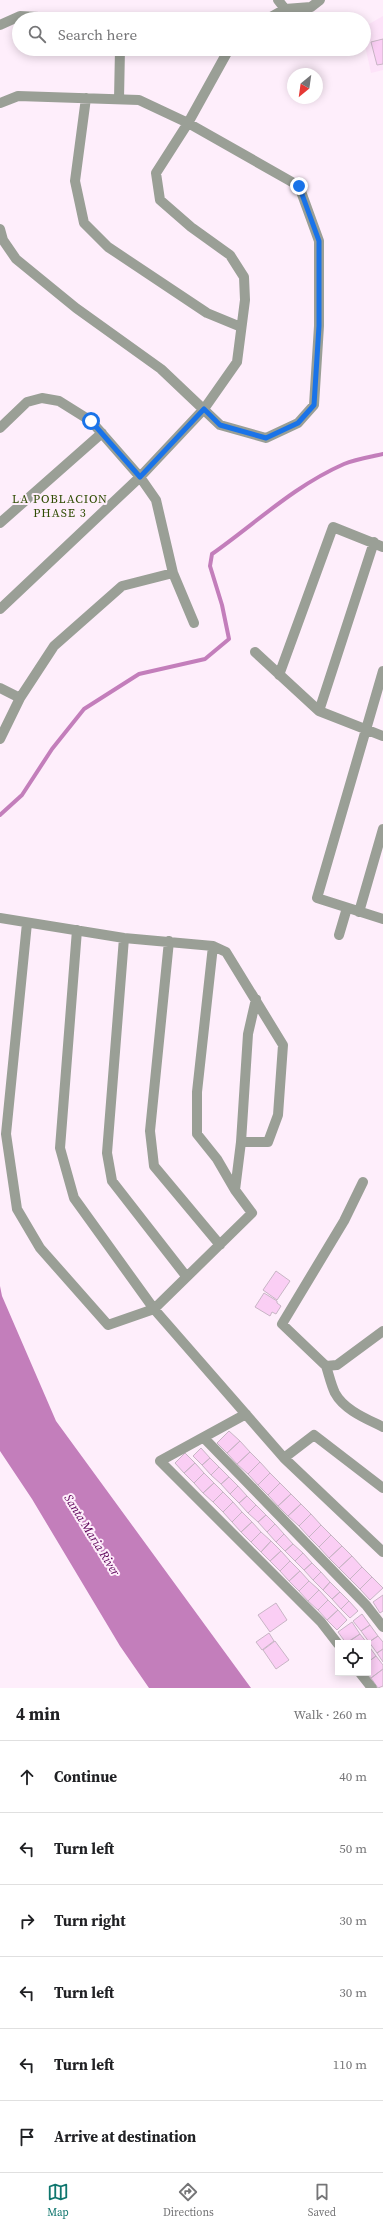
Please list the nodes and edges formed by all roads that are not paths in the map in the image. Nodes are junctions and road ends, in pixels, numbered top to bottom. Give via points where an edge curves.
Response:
1 (278, 0) edge
2 (320, 0) edge
3 (285, 9) junction
4 (280, 12) edge
5 (12, 20) edge
6 (0, 25) edge
7 (120, 56) edge
8 (225, 56) edge
9 (86, 98) junction
10 (119, 99) junction
11 (0, 103) edge
12 (188, 123) junction
13 (0, 229) edge
14 (241, 327) junction
15 (204, 409) junction
16 (0, 428) edge
17 (102, 434) junction
18 (140, 477) junction
19 (0, 523) edge
20 (374, 542) junction
21 (383, 547) edge
22 (173, 573) junction
23 (0, 609) edge
24 (194, 623) dead end
25 (255, 652) dead end
26 (383, 671) edge
27 (280, 675) junction
28 (0, 688) edge
29 (20, 698) junction
30 (319, 711) junction
31 (365, 730) junction
32 (383, 736) edge
33 (0, 739) edge
34 (383, 829) edge
35 (347, 908) junction
36 (359, 912) junction
37 (0, 918) edge
38 (383, 919) edge
39 (27, 923) junction
40 (77, 930) junction
41 (339, 935) dead end
42 (124, 938) junction
43 (169, 941) junction
44 (213, 946) junction
45 (256, 999) junction
46 (241, 1142) junction
47 (363, 1182) dead end
48 (235, 1190) junction
49 (220, 1245) junction
50 (186, 1276) junction
51 (154, 1310) junction
52 (383, 1331) edge
53 (326, 1366) junction
54 (246, 1414) junction
55 (383, 1428) edge
56 (204, 1438) junction
57 (284, 1458) junction
58 (383, 1488) edge
59 (381, 1552) edge
60 (383, 1627) edge
61 (335, 1640) edge
62 (362, 1676) edge
63 (372, 1688) edge

1 - 3 street
2 - 3 street via 310,7
3 - 4 street
5 - 6 street
7 - 10 street
8 - 12 street
9 - 10 street
9 - 11 street via 18,96
9 - 14 street via 75,181 84,223 108,247 207,313
10 - 12 street via 138,100
12 - 14 street via 156,173 160,200 230,254 244,277 245,300
12 - 15 street via 299,186 319,241 319,326 314,405 298,423 266,438 220,425
13 - 15 street via 3,240 16,259 76,308 161,369
14 - 15 street via 237,362
15 - 18 street
16 - 17 street via 27,402 42,398 59,401 91,421
17 - 18 street
17 - 19 street
18 - 22 street via 156,500
18 - 23 street
20 - 21 street
20 - 27 street via 333,527
20 - 30 street
22 - 24 street
22 - 29 street via 122,586 54,646
25 - 27 street
26 - 31 street
27 - 30 street
28 - 29 street
29 - 33 street
30 - 31 street
31 - 32 street
31 - 35 street via 318,898
34 - 36 street
35 - 36 street
35 - 41 street
36 - 38 street
37 - 39 street
39 - 40 street
39 - 51 street via 6,1134 17,1209 40,1248 108,1325
40 - 42 street
40 - 51 street via 60,1148 74,1198
42 - 43 street
42 - 50 street via 107,1153 112,1181
43 - 44 street
43 - 49 street via 150,1131 154,1166
44 - 45 street via 226,952
44 - 48 street via 196,1092 197,1134 217,1159
45 - 46 street via 248,1034
45 - 46 street via 283,1045 278,1115 268,1142
46 - 48 street
47 - 53 street via 344,1221 282,1324
48 - 49 street via 252,1213
49 - 50 street
50 - 51 street
51 - 54 street
52 - 53 street via 337,1365
53 - 55 street via 335,1394 343,1403
54 - 56 street
54 - 57 street
56 - 60 street via 366,1605
56 - 61 street via 160,1461 321,1622
57 - 58 street via 314,1435
57 - 59 street
62 - 63 street

